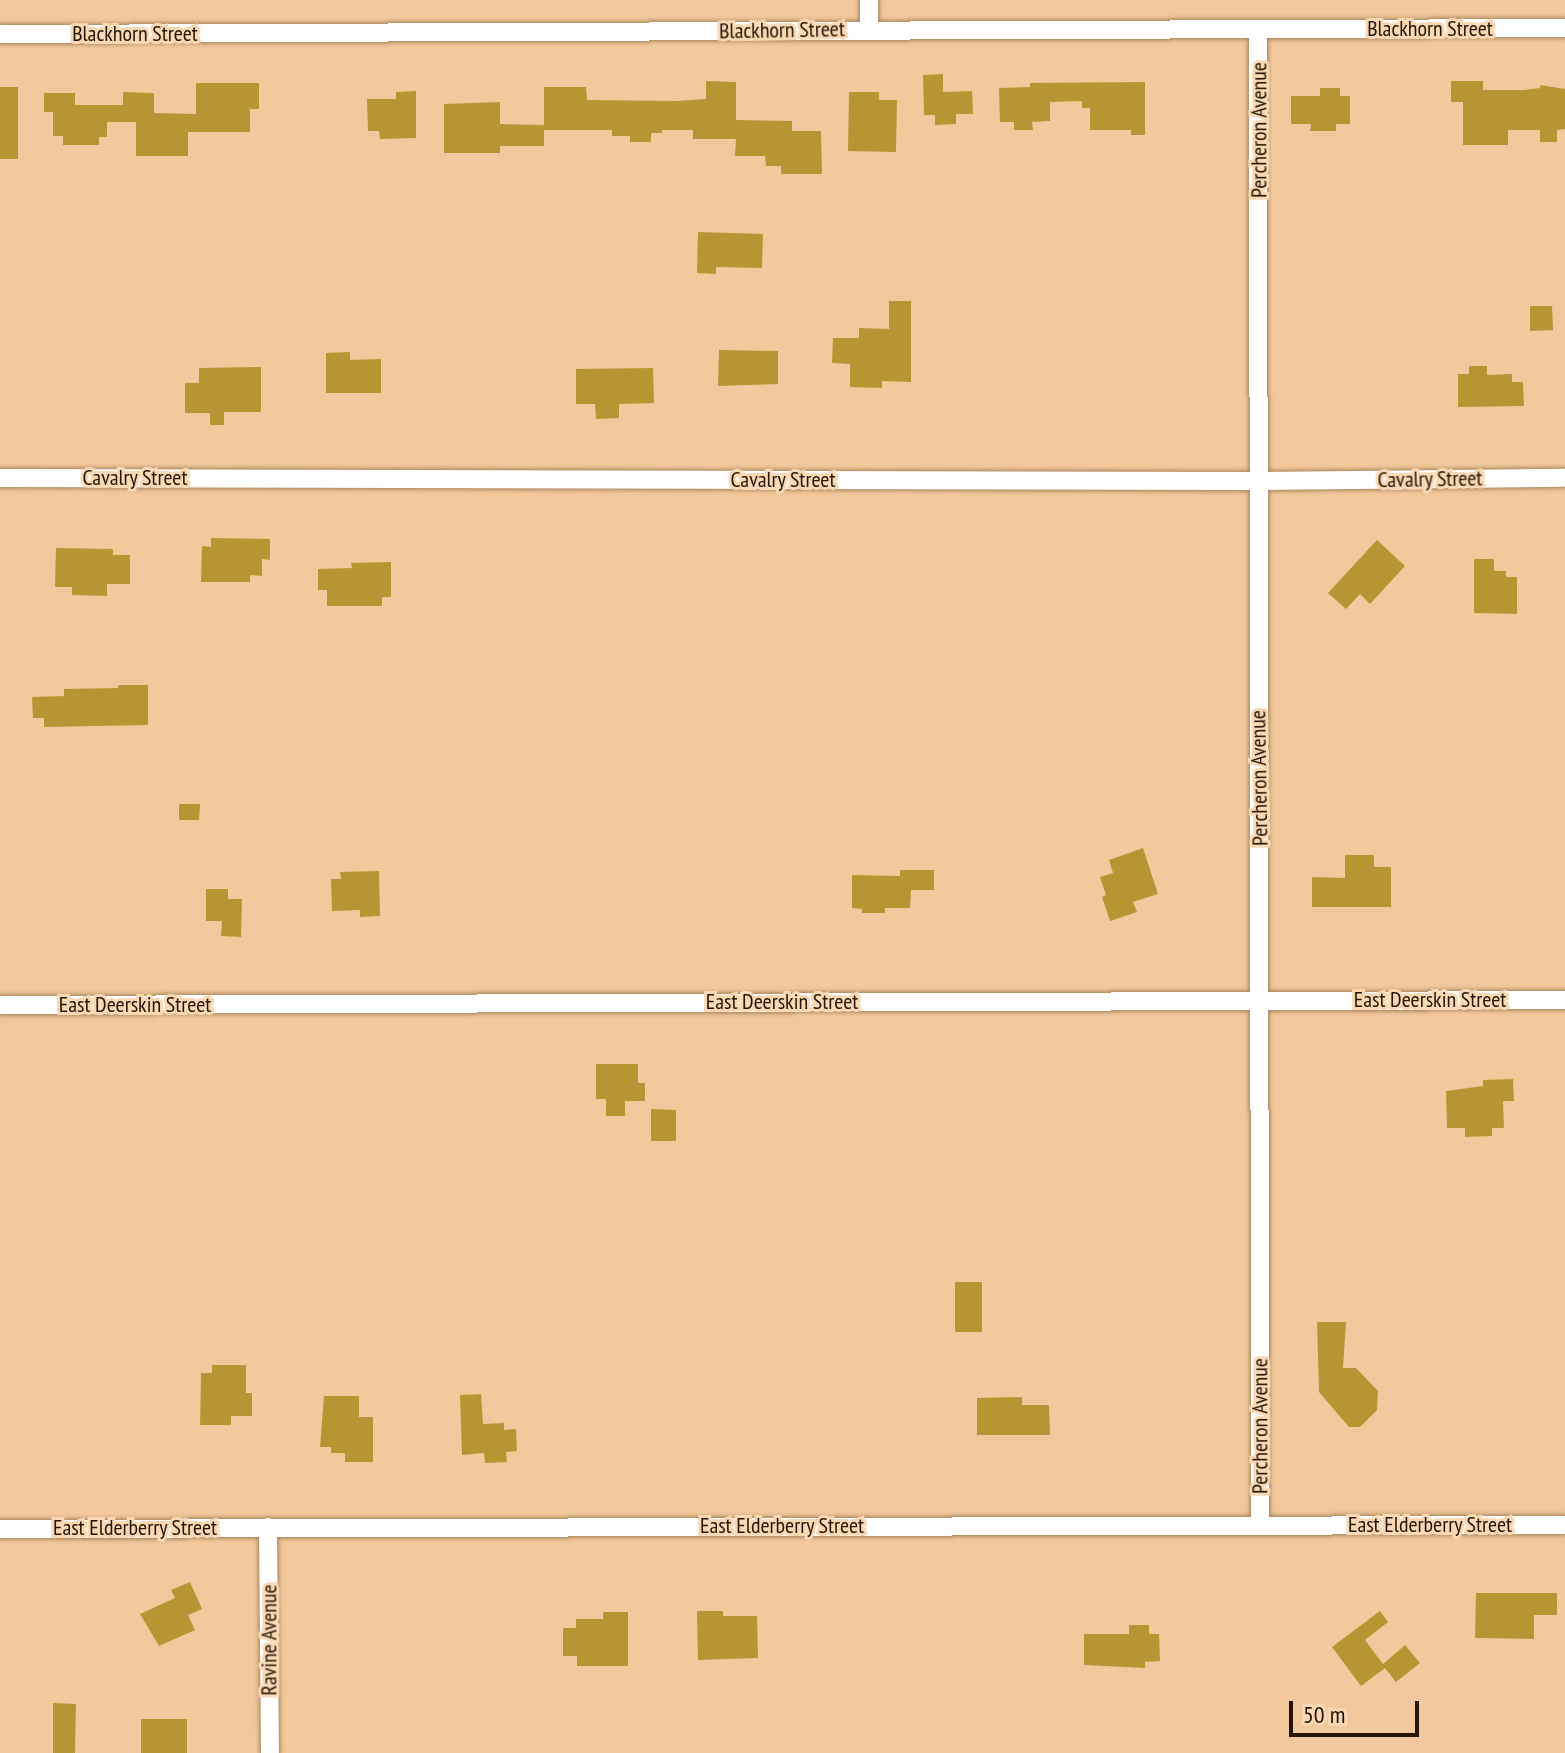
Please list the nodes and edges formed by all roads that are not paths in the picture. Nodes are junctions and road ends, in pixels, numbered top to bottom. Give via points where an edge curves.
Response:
1 (869, 0) edge
2 (1565, 28) edge
3 (869, 30) junction
4 (1258, 30) junction
5 (0, 34) edge
6 (0, 478) edge
7 (1565, 478) edge
8 (1259, 481) junction
9 (1565, 1000) edge
10 (1261, 1001) junction
11 (0, 1005) edge
12 (1260, 1525) junction
13 (1565, 1525) edge
14 (268, 1527) junction
15 (0, 1529) edge
16 (270, 1753) edge

1 - 3 street
2 - 4 street, Blackhorn Street
3 - 4 street, Blackhorn Street
3 - 5 street, Blackhorn Street
4 - 8 street, Percheron Avenue
6 - 8 street, Cavalry Street
7 - 8 street, Cavalry Street
8 - 10 street, Percheron Avenue
9 - 10 street, East Deerskin Street
10 - 11 street, East Deerskin Street
10 - 12 street, Percheron Avenue
12 - 13 street, East Elderberry Street
12 - 14 street, East Elderberry Street
14 - 15 street, East Elderberry Street
14 - 16 street, Ravine Avenue

